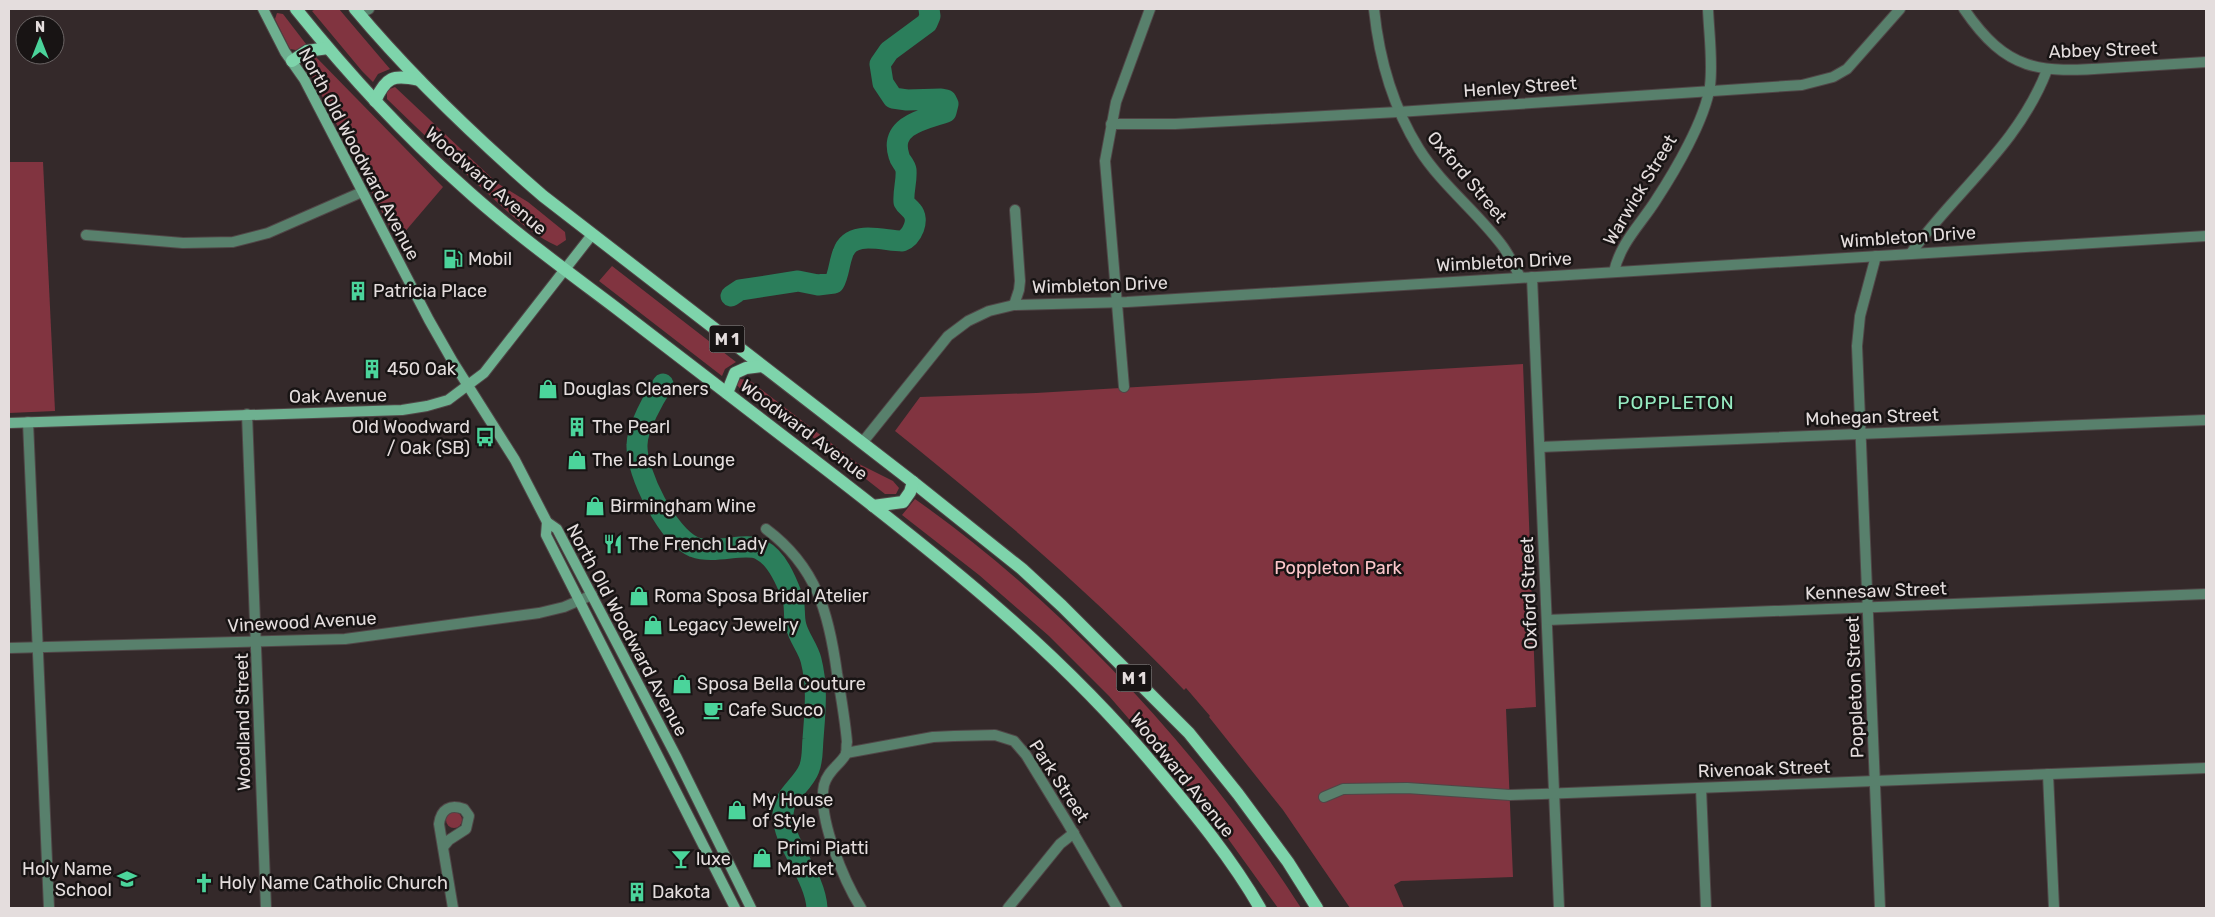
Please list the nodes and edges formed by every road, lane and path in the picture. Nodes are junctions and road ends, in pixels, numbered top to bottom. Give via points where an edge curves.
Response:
1 (263, 9) edge
2 (296, 9) edge
3 (1150, 9) edge
4 (1374, 9) edge
5 (1708, 9) edge
6 (1900, 9) edge
7 (1964, 9) edge
8 (361, 10) edge
9 (328, 48) junction
10 (292, 62) junction
11 (2206, 62) edge
12 (2047, 70) junction
13 (419, 80) junction
14 (1708, 92) junction
15 (375, 101) junction
16 (1398, 112) junction
17 (1111, 124) junction
18 (362, 192) junction
19 (1015, 210) dead end
20 (86, 235) dead end
21 (591, 236) junction
22 (2206, 236) edge
23 (1911, 253) junction
24 (1876, 256) junction
25 (564, 270) junction
26 (1614, 272) junction
27 (1520, 277) junction
28 (1532, 277) junction
29 (1116, 302) junction
30 (1014, 305) junction
31 (762, 366) junction
32 (468, 386) junction
33 (1124, 387) dead end
34 (727, 393) junction
35 (247, 414) junction
36 (2206, 420) edge
37 (28, 422) junction
38 (9, 423) edge
39 (1861, 434) junction
40 (862, 443) junction
41 (1540, 447) junction
42 (914, 482) junction
43 (874, 506) junction
44 (547, 522) junction
45 (766, 529) dead end
46 (2206, 594) edge
47 (592, 595) junction
48 (579, 601) junction
49 (1868, 608) junction
50 (1546, 620) junction
51 (257, 641) junction
52 (38, 647) junction
53 (9, 648) edge
54 (846, 753) junction
55 (676, 756) junction
56 (660, 762) junction
57 (2206, 768) edge
58 (2048, 774) junction
59 (1875, 781) junction
60 (1701, 788) junction
61 (1554, 794) junction
62 (1324, 797) dead end
63 (1074, 833) junction
64 (444, 846) dead end
65 (749, 904) edge
66 (48, 908) edge
67 (266, 908) edge
68 (453, 908) edge
69 (733, 908) edge
70 (861, 908) edge
71 (1008, 908) edge
72 (1117, 908) edge
73 (1260, 908) edge
74 (1317, 908) edge
75 (1558, 908) edge
76 (1706, 908) edge
77 (1880, 908) edge
78 (2054, 908) edge

1 - 10 street, North Old Woodward Avenue
2 - 9 main road, Woodward Avenue / M 1
3 - 17 street via 1124,77
4 - 16 street, Oxford Street via 1386,72
5 - 14 street, Warwick Street
6 - 14 street, Henley Street via 1847,68 1834,77 1802,85
7 - 12 street, Abbey Street via 1999,49 2026,64
8 - 13 main road, Woodward Avenue / M 1
9 - 10 main road via 307,52
9 - 15 main road, Woodward Avenue / M 1
10 - 18 street, North Old Woodward Avenue
11 - 12 street, Abbey Street via 2062,72
12 - 23 street via 2038,95 1999,151
13 - 15 main road via 405,77 389,79
13 - 21 main road, Woodward Avenue / M 1 via 491,151
14 - 16 street, Henley Street
14 - 26 street, Warwick Street via 1699,121 1678,163 1650,210 1623,246
15 - 25 main road, Woodward Avenue / M 1 via 458,182
16 - 17 street, Henley Street via 1175,124
16 - 27 street, Oxford Street via 1419,150 1500,242
17 - 29 street via 1105,173
18 - 20 street via 268,233 234,242 183,243
18 - 32 street, North Old Woodward Avenue via 429,320
19 - 30 street via 1020,290
21 - 25 street, Oak Avenue
21 - 31 main road, Woodward Avenue / M 1
22 - 23 street, Wimbleton Drive
23 - 24 street, Wimbleton Drive
24 - 26 street, Wimbleton Drive
24 - 39 street, Poppleton Street via 1858,330
25 - 32 street, Oak Avenue via 484,373
25 - 34 main road, Woodward Avenue / M 1
26 - 28 street, Wimbleton Drive
27 - 28 street, Wimbleton Drive
27 - 29 street, Wimbleton Drive
28 - 41 street, Oxford Street
29 - 30 street, Wimbleton Drive
29 - 33 street
30 - 40 street, Wimbleton Drive via 978,315 954,331
31 - 34 main road via 735,373
31 - 40 main road, Woodward Avenue / M 1
32 - 35 street, Oak Avenue via 443,402 411,409
32 - 44 street, North Old Woodward Avenue via 510,453
34 - 43 main road, Woodward Avenue / M 1
35 - 37 street, Oak Avenue
35 - 51 street, Woodland Street
36 - 39 street, Mohegan Street
37 - 38 street, Oak Avenue
37 - 52 street
39 - 41 street, Mohegan Street
39 - 49 street, Poppleton Street
40 - 42 main road, Woodward Avenue / M 1
41 - 50 street, Oxford Street
42 - 43 main road via 903,502
42 - 74 main road, Woodward Avenue / M 1 via 1022,569 1189,733 1288,862
43 - 73 main road, Woodward Avenue / M 1 via 1002,611 1067,670 1132,738 1194,812
44 - 47 street, North Old Woodward Avenue via 557,529
44 - 48 street, North Old Woodward Avenue via 546,535
45 - 54 street via 788,546 802,563 826,614 844,718
46 - 49 street, Kennesaw Street
47 - 48 street, Vinewood Avenue
47 - 55 street, North Old Woodward Avenue
48 - 51 street, Vinewood Avenue via 539,613 378,636
48 - 56 street, North Old Woodward Avenue
49 - 50 street, Kennesaw Street
49 - 59 street, Poppleton Street
50 - 61 street, Oxford Street
51 - 52 street, Vinewood Avenue
51 - 67 street, Woodland Street
52 - 53 street, Vinewood Avenue
52 - 66 street
54 - 63 street, Park Street via 933,737 985,735 1007,738 1020,746
54 - 70 street via 827,777 823,801 839,866
55 - 56 street, North Old Woodward Avenue
55 - 65 street, North Old Woodward Avenue
56 - 69 street, North Old Woodward Avenue
57 - 58 street, Rivenoak Street
58 - 59 street, Rivenoak Street
58 - 78 street
59 - 60 street, Rivenoak Street
59 - 77 street, Poppleton Street
60 - 61 street, Rivenoak Street
60 - 76 street
61 - 62 street, Rivenoak Street via 1510,795 1407,788 1343,790
61 - 75 street, Oxford Street
63 - 71 street via 1060,844
63 - 72 street, Park Street
64 - 68 street
65 - 69 street

